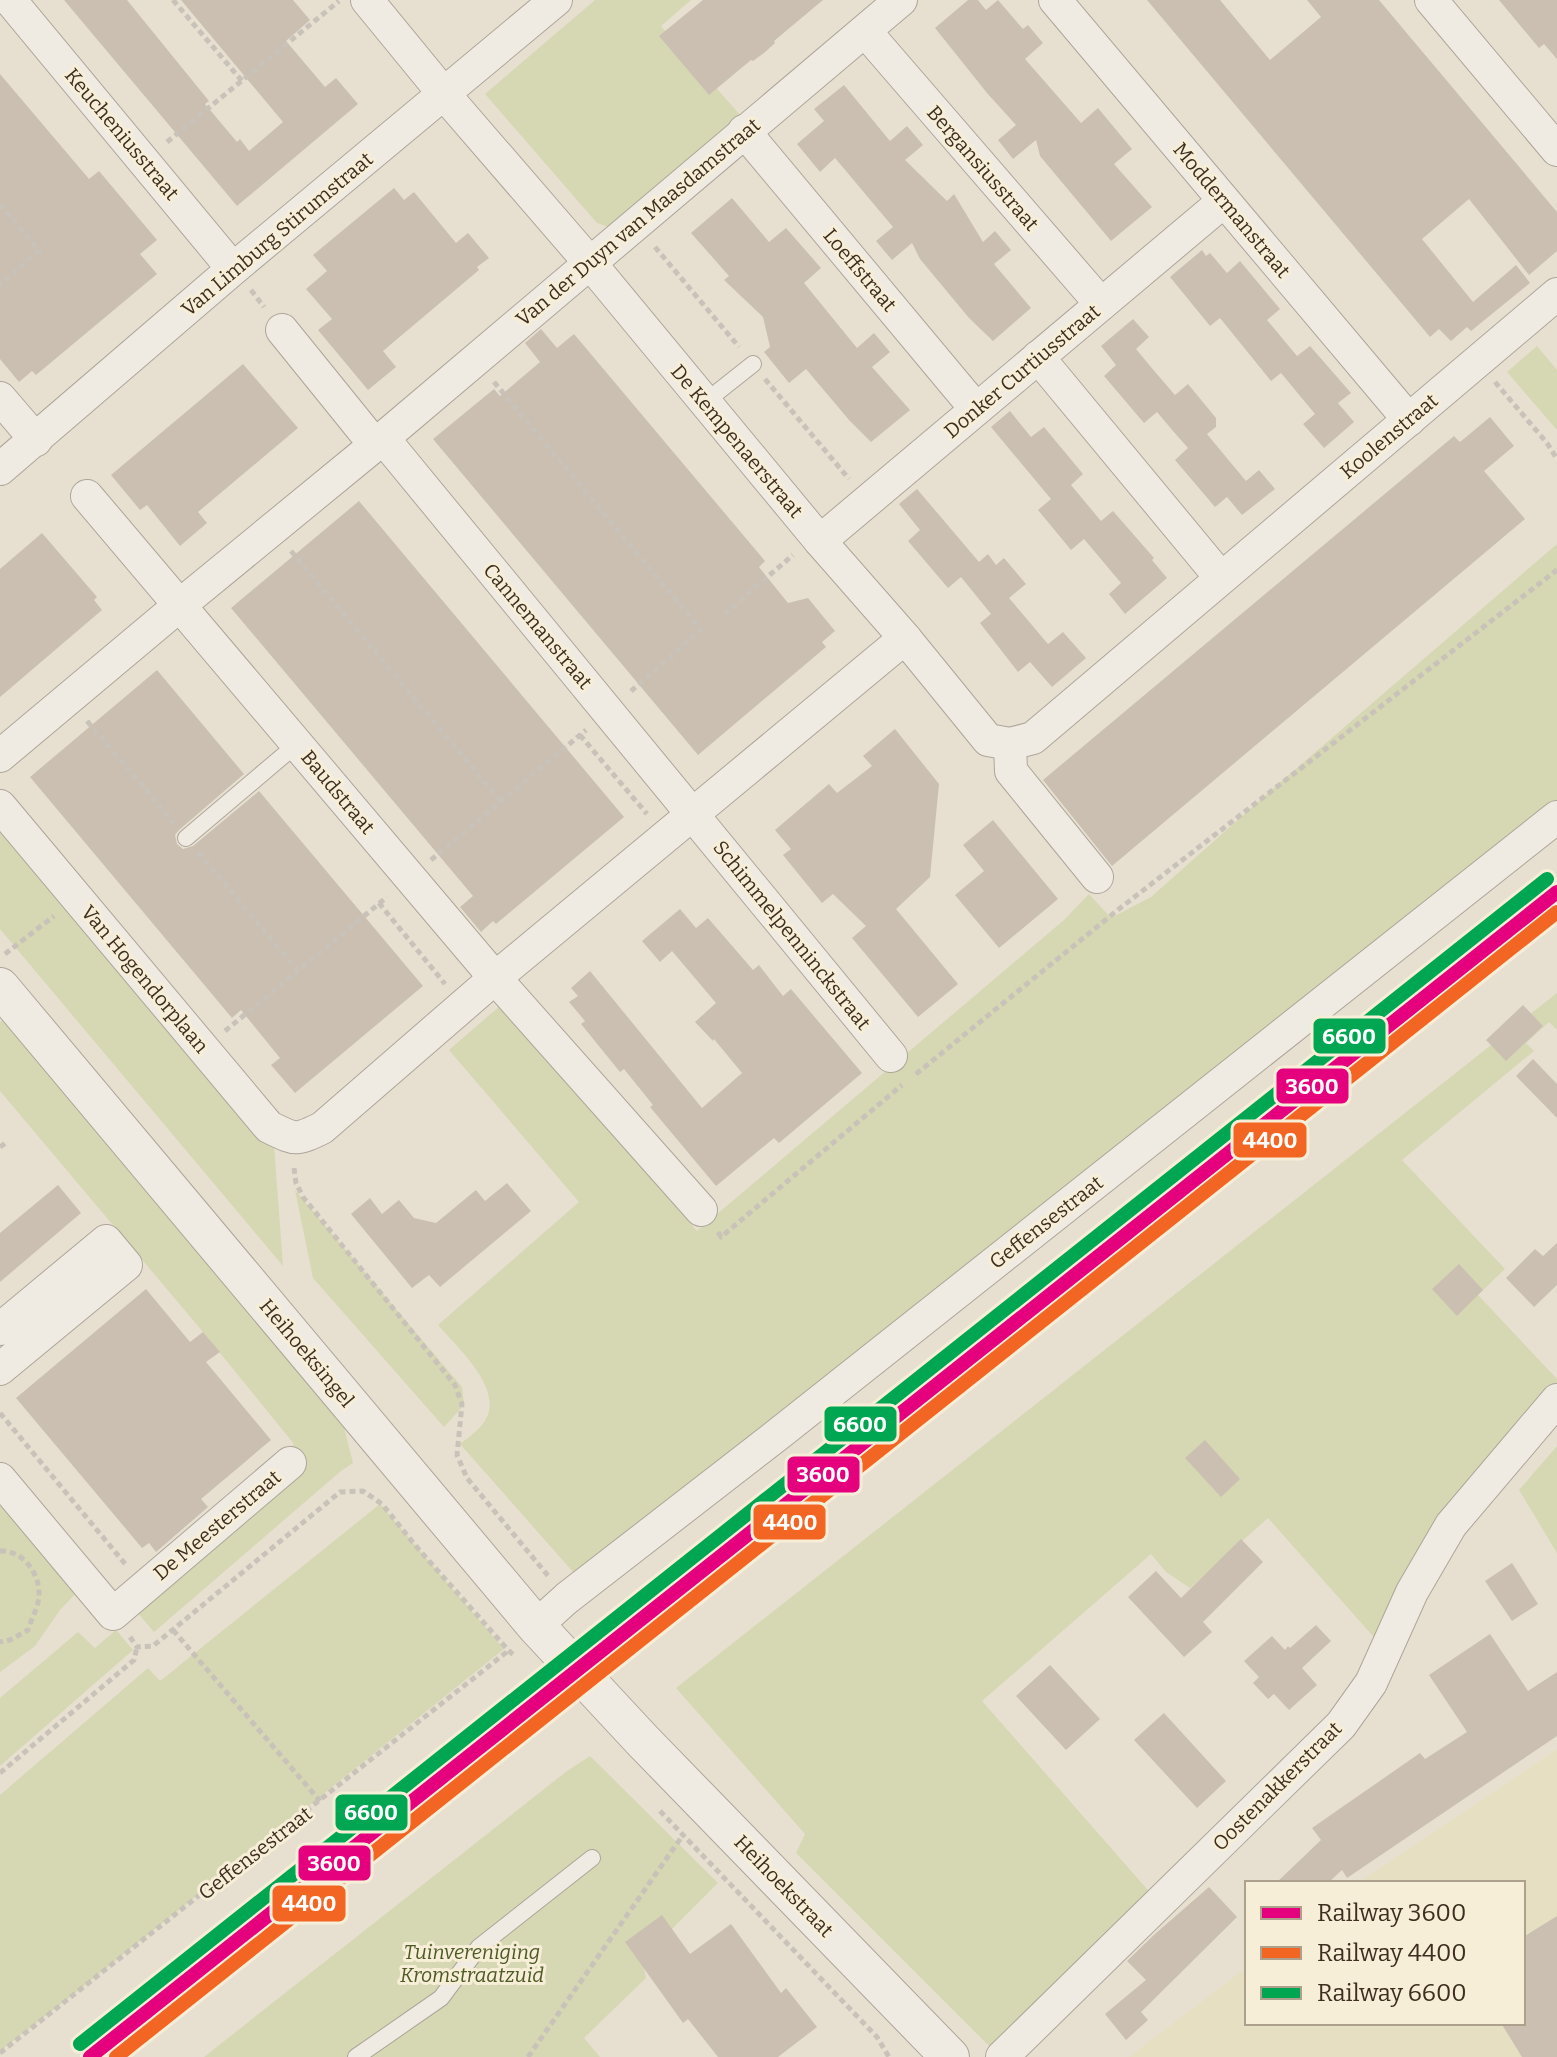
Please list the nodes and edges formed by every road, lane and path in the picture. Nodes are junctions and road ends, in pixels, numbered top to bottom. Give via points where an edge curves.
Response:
1 (10, 0) edge
2 (173, 0) edge
3 (339, 0) edge
4 (367, 0) edge
5 (556, 0) edge
6 (901, 0) edge
7 (1055, 0) edge
8 (1431, 0) edge
9 (865, 31) junction
10 (242, 81) junction
11 (444, 94) junction
12 (744, 131) junction
13 (1557, 150) edge
14 (144, 161) junction
15 (1224, 201) junction
16 (0, 204) edge
17 (590, 263) junction
18 (233, 269) junction
19 (0, 285) edge
20 (1557, 294) edge
21 (1101, 304) junction
22 (282, 330) joint
23 (1038, 357) junction
24 (475, 360) junction
25 (1478, 362) junction
26 (753, 364) dead end
27 (0, 398) edge
28 (705, 402) junction
29 (976, 409) junction
30 (1409, 420) junction
31 (36, 440) junction
32 (379, 442) junction
33 (1557, 459) edge
34 (0, 469) edge
35 (87, 496) dead end
36 (272, 529) junction
37 (818, 538) junction
38 (1557, 570) edge
39 (1221, 578) junction
40 (180, 605) junction
41 (724, 614) dead end
42 (905, 638) junction
43 (609, 712) junction
44 (580, 735) junction
45 (297, 744) junction
46 (1010, 744) junction
47 (0, 756) edge
48 (501, 802) junction
49 (0, 806) edge
50 (693, 814) junction
51 (1557, 817) edge
52 (666, 836) junction
53 (186, 838) dead end
54 (1097, 877) dead end
55 (410, 878) junction
56 (77, 898) junction
57 (379, 903) junction
58 (0, 959) edge
59 (495, 978) junction
60 (0, 987) edge
61 (464, 1006) junction
62 (204, 1049) junction
63 (891, 1056) dead end
64 (294, 1138) junction
65 (8, 1141) dead end
66 (0, 1147) edge
67 (701, 1210) joint
68 (0, 1329) edge
69 (0, 1369) edge
70 (1557, 1400) edge
71 (0, 1413) edge
72 (290, 1463) dead end
73 (0, 1479) edge
74 (0, 1551) edge
75 (144, 1587) junction
76 (567, 1598) junction
77 (113, 1614) junction
78 (173, 1630) junction
79 (522, 1638) junction
80 (0, 1642) edge
81 (137, 1647) junction
82 (618, 1715) joint
83 (0, 1773) edge
84 (320, 1801) junction
85 (592, 1858) dead end
86 (0, 2053) edge
87 (356, 2057) edge
88 (528, 2057) edge
89 (889, 2057) edge
90 (950, 2057) edge
91 (1002, 2057) edge

1 - 14 street, Keucheniusstraat
2 - 10 path
3 - 10 path
4 - 11 street, De Kempenaerstraat
5 - 11 street, Van Limburg Stirumstraat
6 - 9 street, Van der Duyn van Maasdamstraat
7 - 15 street, Moddermanstraat
8 - 13 street
9 - 12 street, Van der Duyn van Maasdamstraat
9 - 21 street, Bergansiusstraat
10 - 14 path
11 - 17 street, De Kempenaerstraat
11 - 18 street, Van Limburg Stirumstraat
12 - 17 street, Van der Duyn van Maasdamstraat
12 - 29 street, Loeffstraat
14 - 18 street, Keucheniusstraat
15 - 21 street, Donker Curtiusstraat
15 - 30 street, Moddermanstraat
16 - 19 path via 39,251
17 - 24 street, Van der Duyn van Maasdamstraat
17 - 28 street, De Kempenaerstraat
18 - 22 path
18 - 31 street, Van Limburg Stirumstraat
20 - 25 street, Koolenstraat
21 - 23 street, Donker Curtiusstraat
22 - 32 street
23 - 29 street, Donker Curtiusstraat
23 - 39 street
24 - 32 street, Van der Duyn van Maasdamstraat
24 - 43 path via 701,630
25 - 30 street, Koolenstraat
25 - 33 path
26 - 28 lane
27 - 31 street
28 - 37 street, De Kempenaerstraat
29 - 37 street, Donker Curtiusstraat
30 - 39 street, Koolenstraat
31 - 34 street, Van Limburg Stirumstraat
32 - 36 street, Van der Duyn van Maasdamstraat
32 - 43 street, Cannemanstraat
35 - 40 street
36 - 40 street, Van der Duyn van Maasdamstraat
36 - 48 path
37 - 41 path
37 - 42 street, De Kempenaerstraat
38 - 67 path via 1119,909 721,1237
39 - 46 street, Koolenstraat via 1033,738
40 - 45 street, Baudstraat
40 - 47 street, Van der Duyn van Maasdamstraat
42 - 46 street, De Kempenaerstraat via 988,740
42 - 50 street
43 - 44 path
43 - 50 street, Cannemanstraat
44 - 48 path
44 - 52 path
45 - 53 lane
45 - 55 street, Baudstraat
46 - 54 street via 1011,771
48 - 55 path
49 - 56 street, Van Hogendorplaan
50 - 52 street
50 - 63 street, Schimmelpenninckstraat
51 - 76 street, Geffensestraat
52 - 59 street
55 - 57 path
55 - 59 street, Baudstraat
56 - 58 path
56 - 62 street, Van Hogendorplaan
57 - 61 path
57 - 62 path
59 - 61 street
59 - 67 street
60 - 79 street, Heihoeksingel
61 - 64 street via 322,1128
62 - 64 street, Van Hogendorplaan via 269,1127
64 - 76 path via 296,1183 303,1197 455,1385 462,1404 457,1455 467,1478
65 - 66 path
68 - 69 street via 106,1241 126,1265
70 - 91 street, Oostenakkerstraat via 1451,1525 1412,1592 1371,1683 1341,1725
71 - 75 path, De Meesterstraat
72 - 75 street, De Meesterstraat
73 - 77 street
74 - 80 path via 22,1559 35,1573 40,1595 28,1630
75 - 77 street, De Meesterstraat
76 - 79 street, Geffensestraat
77 - 81 path
78 - 79 path via 340,1492 363,1491 382,1504 415,1545
78 - 81 path via 153,1646
78 - 84 path
79 - 82 street, Heihoeksingel
79 - 84 path, Geffensestraat
81 - 83 path via 134,1660
82 - 90 street, Heihoekstraat
84 - 86 path, Geffensestraat
85 - 87 lane via 479,1947 441,1998
88 - 89 path via 683,1835 877,2037

